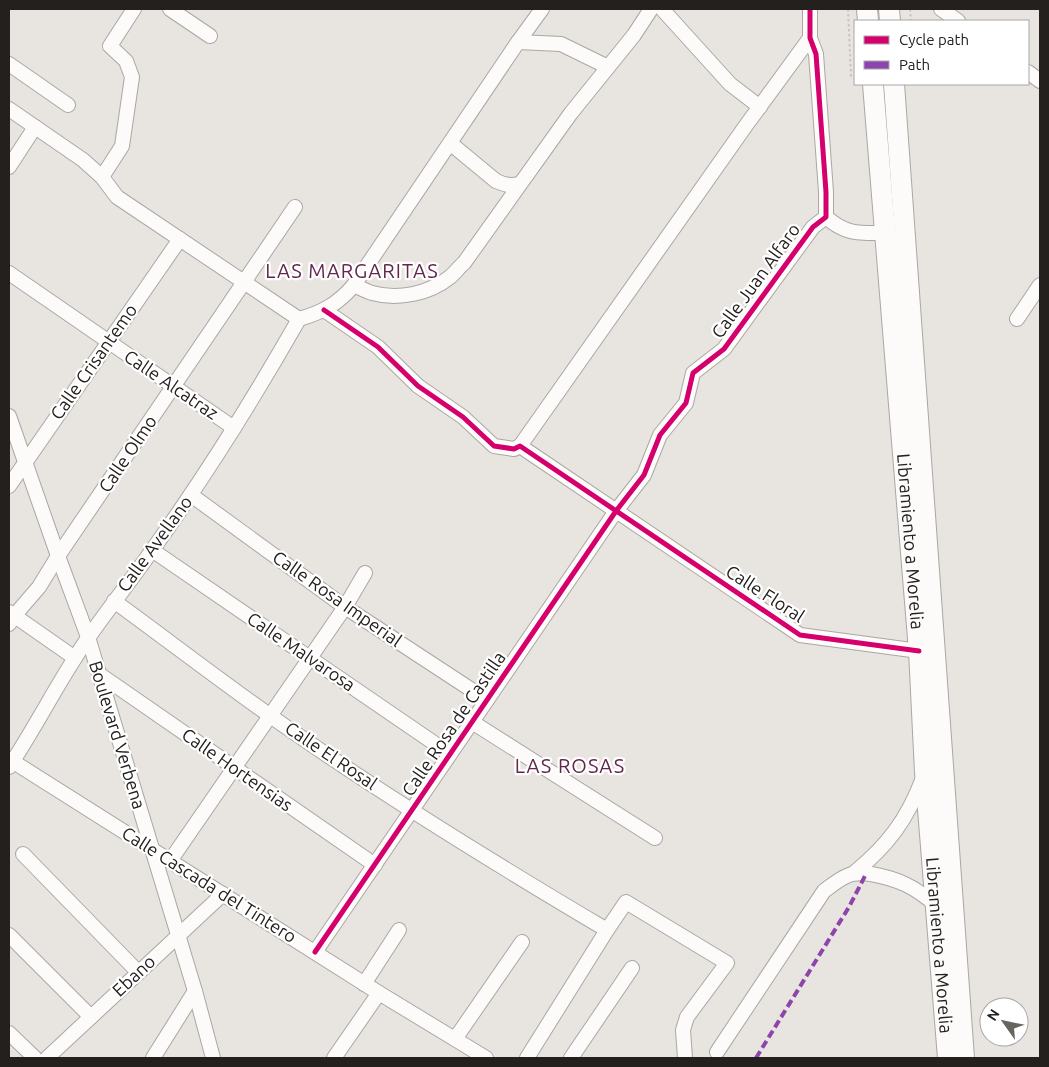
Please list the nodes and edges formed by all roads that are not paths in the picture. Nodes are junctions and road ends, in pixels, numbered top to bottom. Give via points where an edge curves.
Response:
1 (134, 9) edge
2 (170, 9) edge
3 (542, 9) edge
4 (652, 9) edge
5 (662, 9) edge
6 (810, 9) edge
7 (941, 9) edge
8 (957, 20) edge
9 (210, 36) dead end
10 (810, 38) junction
11 (518, 42) junction
12 (9, 64) edge
13 (608, 67) junction
14 (1029, 73) edge
15 (1040, 81) edge
16 (873, 85) edge
17 (894, 85) edge
18 (68, 105) dead end
19 (760, 107) junction
20 (9, 109) edge
21 (35, 127) junction
22 (450, 143) junction
23 (9, 167) edge
24 (102, 177) junction
25 (520, 184) junction
26 (295, 207) dead end
27 (826, 217) junction
28 (885, 233) junction
29 (180, 239) junction
30 (9, 273) edge
31 (244, 282) junction
32 (354, 285) junction
33 (1040, 285) edge
34 (324, 310) junction
35 (1017, 318) dead end
36 (299, 319) junction
37 (108, 342) junction
38 (174, 387) junction
39 (9, 416) edge
40 (234, 428) junction
41 (520, 446) junction
42 (25, 462) junction
43 (9, 486) edge
44 (191, 495) junction
45 (616, 511) junction
46 (152, 550) junction
47 (58, 556) junction
48 (365, 573) dead end
49 (114, 601) junction
50 (345, 607) junction
51 (11, 617) edge
52 (88, 638) junction
53 (919, 651) junction
54 (74, 658) junction
55 (310, 658) junction
56 (99, 674) junction
57 (487, 700) junction
58 (270, 715) junction
59 (472, 722) junction
60 (450, 754) junction
61 (10, 763) edge
62 (234, 768) junction
63 (925, 772) junction
64 (412, 810) junction
65 (655, 838) dead end
66 (151, 849) junction
67 (23, 854) dead end
68 (170, 860) junction
69 (375, 865) junction
70 (854, 874) junction
71 (223, 894) junction
72 (937, 906) junction
73 (399, 930) dead end
74 (607, 930) junction
75 (9, 935) edge
76 (177, 936) junction
77 (522, 942) dead end
78 (315, 952) junction
79 (632, 968) dead end
80 (138, 972) junction
81 (364, 984) junction
82 (195, 991) junction
83 (379, 993) junction
84 (91, 1017) junction
85 (9, 1033) edge
86 (455, 1039) junction
87 (717, 1052) dead end
88 (35, 1058) edge
89 (46, 1058) edge
90 (153, 1058) edge
91 (213, 1058) edge
92 (334, 1058) edge
93 (486, 1058) edge
94 (527, 1058) edge
95 (571, 1058) edge
96 (685, 1058) edge
97 (948, 1058) edge
98 (964, 1058) edge

1 - 24 street via 110,46 126,61 132,77 122,146
2 - 9 street
3 - 11 street
4 - 13 street
5 - 19 street via 730,84
6 - 10 street, Calle Juan Alfaro
7 - 8 street
10 - 19 street
10 - 27 street, Calle Juan Alfaro via 816,54
11 - 13 street via 561,44
11 - 22 street
12 - 18 street
13 - 25 street via 570,113
14 - 15 street
16 - 28 highway, Libramiento a Morelia
17 - 98 highway, Libramiento a Morelia
19 - 41 street
20 - 21 street
21 - 23 street
21 - 24 street
22 - 25 street via 496,181 503,185
22 - 32 street
24 - 29 street via 117,197
25 - 32 street via 464,263 432,288 392,296
26 - 31 street, Calle Olmo
27 - 28 street via 844,230
27 - 45 street, Calle Juan Alfaro via 813,227 724,349 693,372 686,403 660,434 644,475
28 - 53 highway, Libramiento a Morelia
29 - 31 street
29 - 37 street, Calle Crisantemo
30 - 37 street, Calle Alcatraz
31 - 36 street
31 - 38 street, Calle Olmo
32 - 34 street via 336,304
33 - 35 street
34 - 36 street
34 - 41 street via 378,347 418,386 463,417 494,446 514,449
36 - 40 street, Calle Avellano
37 - 38 street, Calle Alcatraz
37 - 42 street, Calle Crisantemo
38 - 40 street, Calle Alcatraz
38 - 47 street, Calle Olmo
39 - 42 street, Boulevard Verbena
40 - 44 street, Calle Avellano
41 - 45 street, Calle Floral
42 - 43 street, Calle Crisantemo
42 - 47 street, Boulevard Verbena
44 - 46 street, Calle Avellano
44 - 50 street, Calle Rosa Imperial
45 - 53 street, Calle Floral via 800,634
45 - 57 street, Calle Rosa de Castilla
46 - 49 street, Calle Avellano
46 - 55 street, Calle Malvarosa
47 - 51 street, Calle Olmo via 39,587
47 - 52 street, Boulevard Verbena
48 - 50 street
49 - 52 street, Calle Avellano
49 - 58 street, Calle El Rosal
50 - 55 street
50 - 57 street, Calle Rosa Imperial
51 - 54 street
52 - 54 street, Calle Avellano
52 - 56 street, Boulevard Verbena
53 - 63 highway, Libramiento a Morelia
54 - 61 street, Calle Avellano
55 - 58 street
55 - 60 street, Calle Malvarosa
56 - 62 street, Calle Hortensias
56 - 66 street, Boulevard Verbena
57 - 59 street, Calle Rosa de Castilla
58 - 62 street
58 - 64 street, Calle El Rosal
59 - 60 street, Calle Rosa de Castilla
59 - 65 street
60 - 64 street, Calle Rosa de Castilla
61 - 66 street, Calle Cascada del Tintero
62 - 68 street
62 - 69 street, Calle Hortensias
63 - 70 street via 905,818 890,839
63 - 72 highway, Libramiento a Morelia
64 - 69 street, Calle Rosa de Castilla
64 - 74 street, Calle El Rosal
66 - 68 street, Calle Cascada del Tintero
66 - 76 street, Boulevard Verbena
67 - 80 street
68 - 71 street, Calle Cascada del Tintero
69 - 78 street, Calle Rosa de Castilla
70 - 72 street via 886,877 904,883
70 - 87 street via 824,891
71 - 76 street, Ebano
71 - 78 street, Calle Cascada del Tintero
72 - 97 highway, Libramiento a Morelia
73 - 81 street
74 - 94 street
74 - 96 street via 626,902 727,963 687,1017 683,1030
75 - 84 street
76 - 80 street, Ebano
76 - 82 street, Boulevard Verbena
77 - 86 street
78 - 81 street, Calle Cascada del Tintero
79 - 95 street
80 - 84 street, Ebano
81 - 83 street, Calle Cascada del Tintero
82 - 90 street
82 - 91 street, Boulevard Verbena
83 - 86 street, Calle Cascada del Tintero
83 - 92 street
84 - 89 street, Ebano
85 - 88 street
86 - 93 street, Calle Cascada del Tintero

